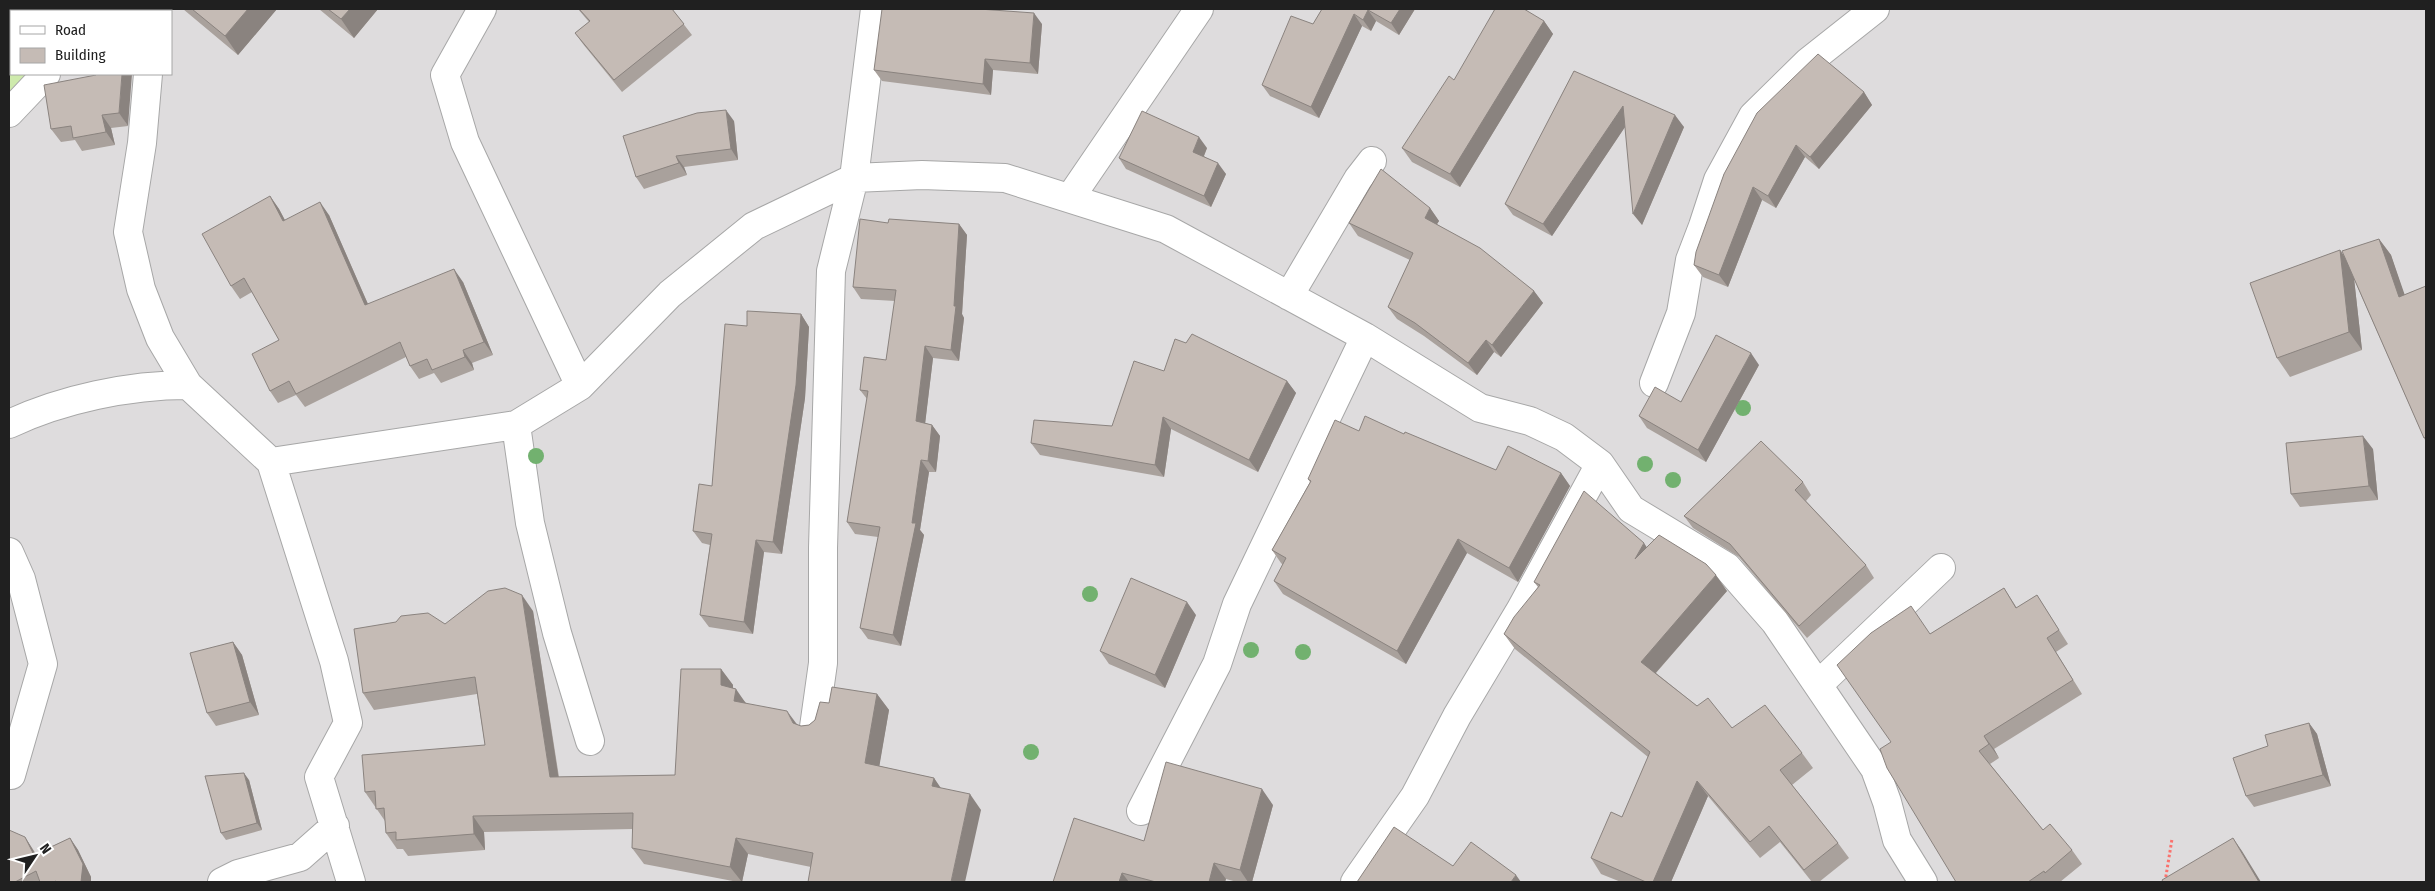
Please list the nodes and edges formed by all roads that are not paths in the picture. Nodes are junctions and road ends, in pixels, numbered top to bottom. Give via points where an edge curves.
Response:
1 (482, 9) edge
2 (876, 9) edge
3 (1199, 9) edge
4 (1875, 9) edge
5 (45, 75) edge
6 (148, 75) edge
7 (9, 113) edge
8 (1372, 161) dead end
9 (854, 178) junction
10 (1070, 198) junction
11 (1289, 296) junction
12 (1365, 337) junction
13 (1654, 382) dead end
14 (188, 385) junction
15 (580, 386) junction
16 (9, 424) edge
17 (516, 425) junction
18 (271, 462) junction
19 (1600, 464) junction
20 (9, 552) edge
21 (1941, 568) dead end
22 (1818, 684) junction
23 (814, 727) edge
24 (590, 741) dead end
25 (11, 775) dead end
26 (1141, 811) dead end
27 (335, 826) junction
28 (222, 882) edge
29 (350, 882) edge
30 (1355, 882) edge
31 (1923, 882) edge

1 - 15 street via 445,74 465,142
2 - 9 street
3 - 10 street
4 - 13 street via 1808,62 1753,116 1718,180 1690,260 1680,313
5 - 7 street
6 - 14 street via 142,142 128,232 141,289 160,338
8 - 11 street
9 - 10 street via 922,174 1005,178
9 - 15 street via 754,226 670,294
9 - 23 street via 831,271 823,663
10 - 11 street via 1166,229
11 - 12 street
12 - 19 street via 1480,408 1530,421 1564,437
12 - 26 street via 1237,604 1217,664
14 - 16 street via 118,390 29,415
14 - 18 street
15 - 17 street
17 - 18 street
17 - 24 street via 530,523 557,633
18 - 27 street via 334,660 348,724 319,777
19 - 22 street via 1631,509 1727,567 1775,622
19 - 30 street via 1521,608 1456,716 1415,796
20 - 25 street via 21,579 43,664
21 - 22 street
22 - 31 street via 1875,769 1897,840
27 - 28 street via 300,857 238,874
27 - 29 street

